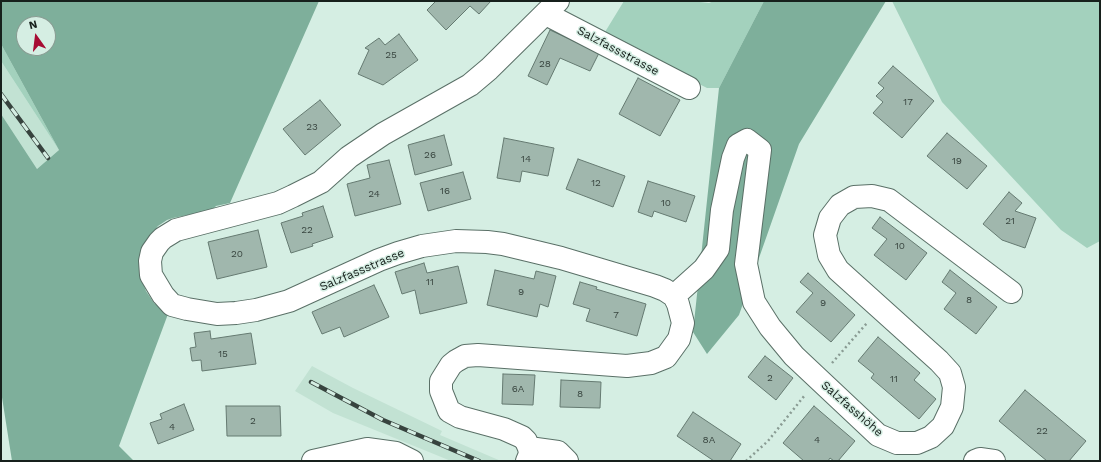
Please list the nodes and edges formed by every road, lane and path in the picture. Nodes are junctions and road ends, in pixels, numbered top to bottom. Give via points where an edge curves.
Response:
1 (552, 5) edge
2 (689, 88) dead end
3 (1011, 292) dead end
4 (674, 296) junction
5 (880, 307) junction
6 (823, 373) junction
7 (528, 454) edge
8 (313, 461) edge
9 (412, 461) edge
10 (567, 461) edge
11 (746, 461) edge
12 (975, 461) edge
13 (994, 461) edge

1 - 2 street, Salzfassstrasse
1 - 4 street, Salzfassstrasse via 470,85 378,137 349,157 322,182 278,203 176,230 162,238 152,252 151,275 172,305 217,314 236,313 289,301 379,260 422,246 456,241 486,242 561,258 654,286
3 - 5 street, Salzfasshöhe via 889,200 872,196 854,197 840,205 830,218 825,235 829,255 838,270
4 - 6 street, Salzfasshöhe via 704,269 718,249 722,210 733,158 738,145 747,140 760,150 746,264 754,302 790,351
4 - 7 street via 683,323 679,339 666,357 651,363 627,366 478,355 464,356 451,365 441,381 441,390 449,411 522,437 526,441
5 - 6 path
5 - 6 street, Salzfasshöhe via 950,373 954,387 952,407 943,426 931,437 919,442 897,443 878,435
6 - 11 path via 768,441
7 - 10 street via 558,452
8 - 9 street via 367,449 396,453
12 - 13 street

